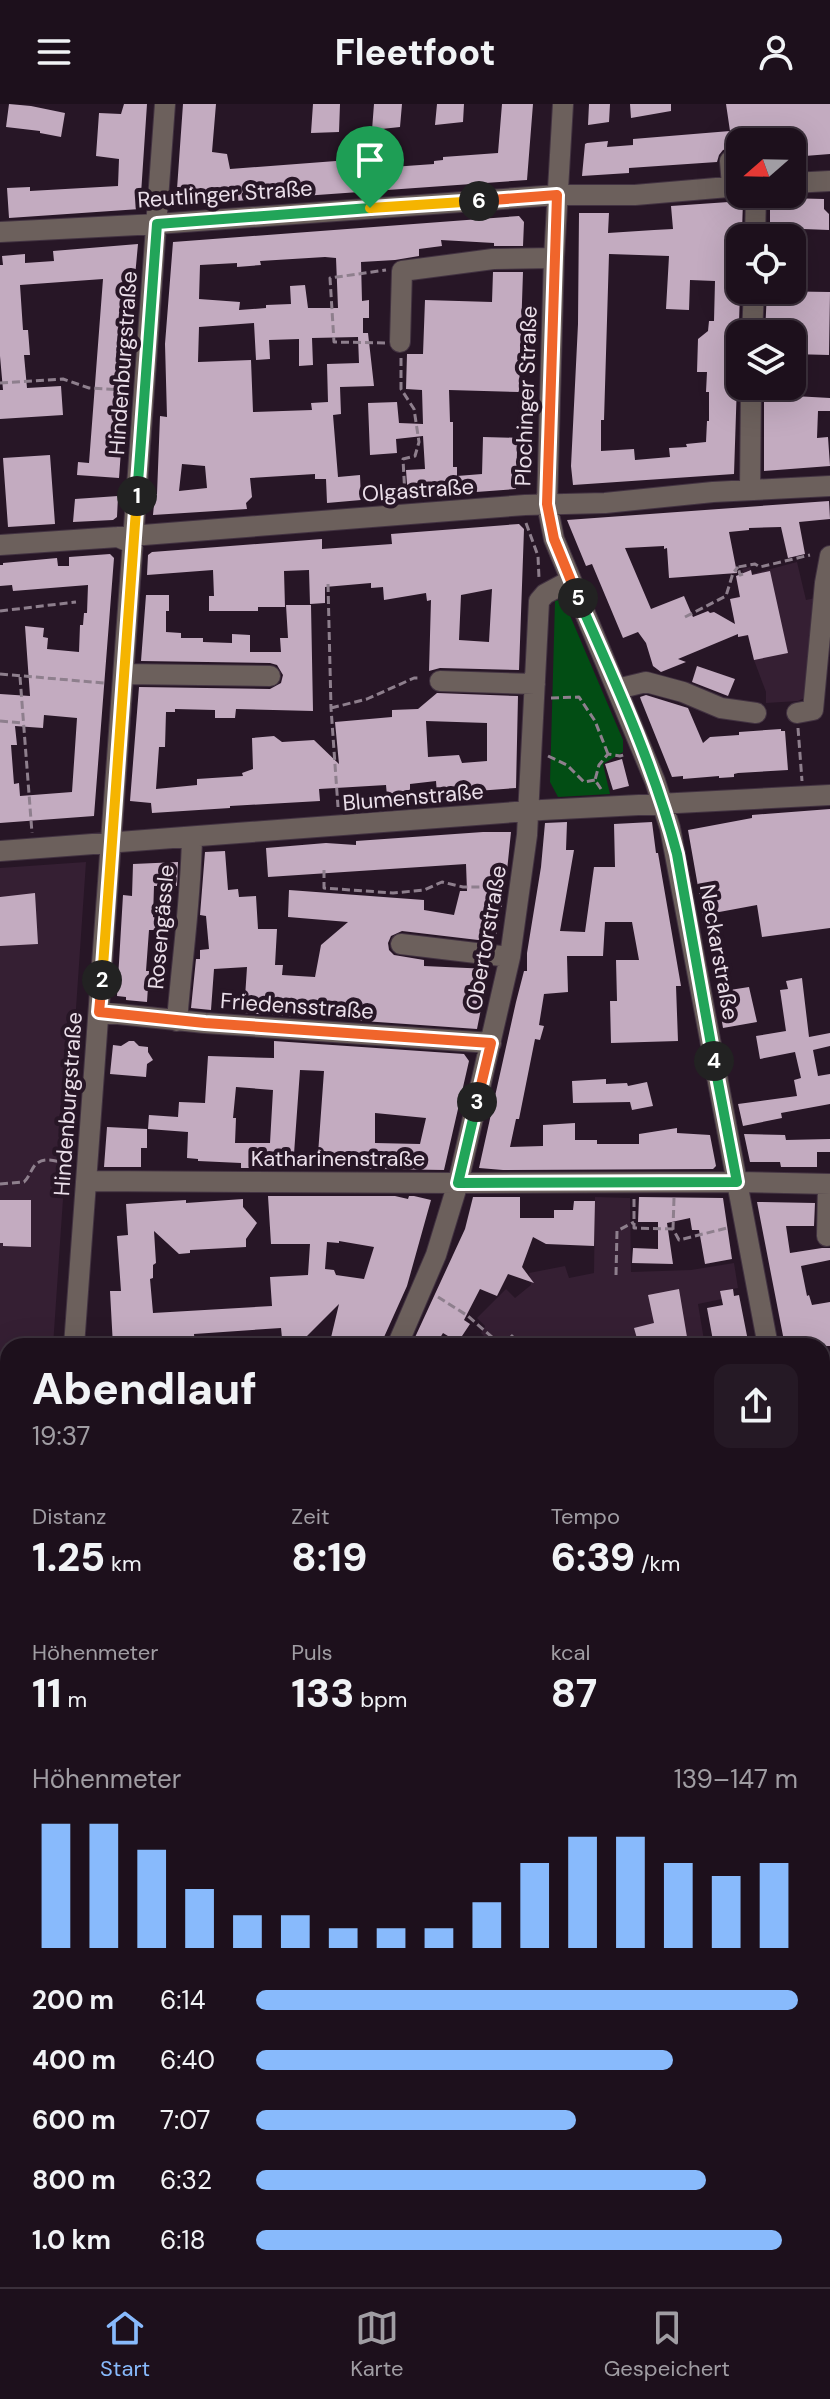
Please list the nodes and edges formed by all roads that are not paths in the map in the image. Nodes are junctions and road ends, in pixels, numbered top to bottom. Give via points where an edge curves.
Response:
1 (165, 104) edge
2 (563, 104) edge
3 (830, 181) edge
4 (806, 182) edge
5 (726, 187) edge
6 (557, 195) junction
7 (157, 224) junction
8 (0, 232) edge
9 (554, 258) junction
10 (400, 342) road end
11 (751, 400) edge
12 (830, 486) edge
13 (750, 490) junction
14 (547, 504) junction
15 (134, 535) junction
16 (0, 545) edge
17 (825, 555) edge
18 (571, 580) junction
19 (270, 676) dead end
20 (123, 679) junction
21 (440, 681) road end
22 (617, 689) junction
23 (535, 691) junction
24 (756, 713) dead end
25 (797, 713) road end
26 (830, 795) edge
27 (663, 803) junction
28 (529, 811) junction
29 (192, 837) junction
30 (111, 843) junction
31 (0, 851) edge
32 (401, 944) dead end
33 (510, 957) junction
34 (99, 1012) junction
35 (177, 1021) junction
36 (491, 1043) junction
37 (87, 1174) junction
38 (737, 1182) junction
39 (458, 1183) junction
40 (829, 1184) edge
41 (827, 1236) dead end
42 (75, 1338) edge
43 (400, 1338) edge
44 (766, 1338) edge

1 - 7 street, Hindenburgstraße
2 - 6 street, Plochinger Straße
3 - 4 street
5 - 6 street, Reutlinger Straße via 626,196
6 - 7 street, Reutlinger Straße
6 - 9 street, Plochinger Straße
7 - 8 street, Reutlinger Straße
7 - 15 street, Hindenburgstraße
9 - 10 street via 493,259 402,271
9 - 14 street, Plochinger Straße
11 - 13 street
12 - 13 street, Olgastraße
13 - 14 street, Olgastraße
14 - 15 street, Olgastraße
14 - 18 street, Plochinger Straße
15 - 16 street, Olgastraße
15 - 20 street, Hindenburgstraße
17 - 25 street via 813,710
18 - 22 street, Neckarstraße
18 - 23 street via 539,601
19 - 20 street
20 - 30 street, Hindenburgstraße
21 - 23 street
22 - 24 street via 646,682 721,708
22 - 27 street, Neckarstraße
23 - 28 street
26 - 27 street, Blumenstraße
27 - 28 street, Blumenstraße
27 - 38 street, Neckarstraße
28 - 29 street, Blumenstraße
28 - 33 street, Obertorstraße
29 - 30 street, Blumenstraße
29 - 35 street, Rosengässle
30 - 31 street, Blumenstraße
30 - 34 street, Hindenburgstraße
32 - 33 street
33 - 36 street, Obertorstraße
34 - 35 street, Friedensstraße
34 - 37 street, Hindenburgstraße
35 - 36 street, Friedensstraße
36 - 39 street, Obertorstraße
37 - 39 street, Katharinenstraße
37 - 42 street, Hindenburgstraße
38 - 39 street, Katharinenstraße
38 - 40 street, Katharinenstraße
38 - 44 street, Neckarstraße
39 - 43 street, Obertorstraße via 436,1255
40 - 41 street

